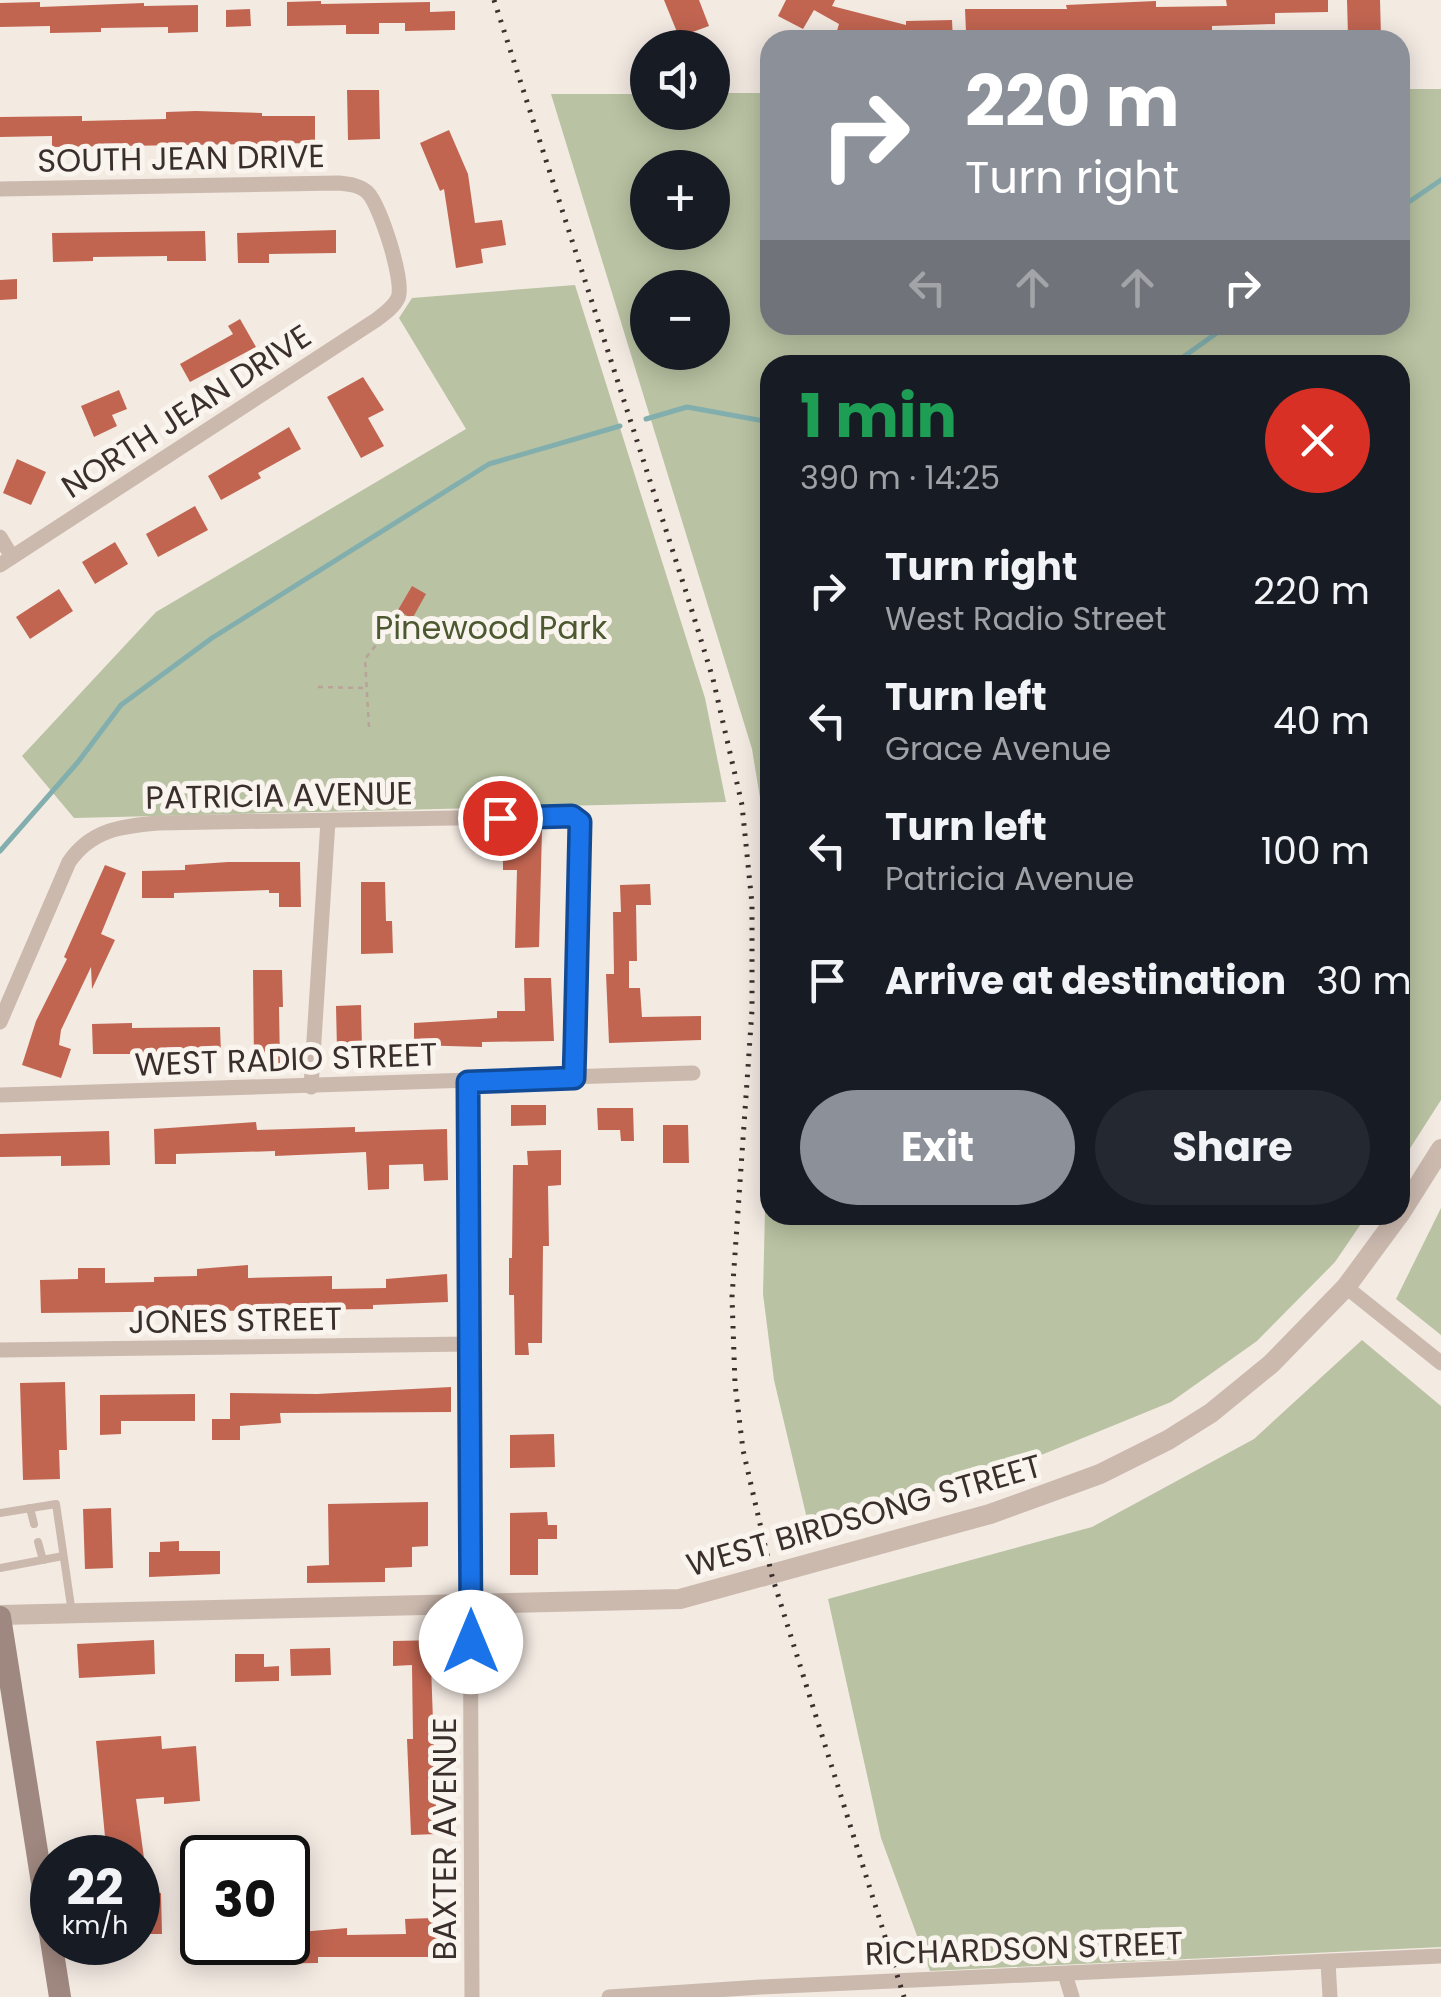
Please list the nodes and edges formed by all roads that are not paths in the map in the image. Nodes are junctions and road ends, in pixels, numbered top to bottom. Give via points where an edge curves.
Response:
1 (0, 189) edge
2 (398, 299) joint
3 (0, 537) edge
4 (6, 561) edge
5 (328, 821) junction
6 (0, 1022) edge
7 (693, 1073) dead end
8 (574, 1078) junction
9 (468, 1082) junction
10 (311, 1087) junction
11 (0, 1094) edge
12 (1441, 1149) edge
13 (1410, 1198) edge
14 (1392, 1225) edge
15 (1346, 1287) junction
16 (471, 1344) junction
17 (0, 1350) edge
18 (1441, 1363) edge
19 (30, 1508) junction
20 (0, 1513) edge
21 (34, 1524) dead end
22 (38, 1542) dead end
23 (64, 1556) junction
24 (43, 1560) junction
25 (0, 1568) edge
26 (471, 1602) junction
27 (72, 1613) junction
28 (0, 1616) edge
29 (1441, 1956) edge
30 (1328, 1962) junction
31 (1065, 1974) junction
32 (60, 1997) edge
33 (472, 1997) edge
34 (609, 1997) edge
35 (1072, 1997) edge
36 (1330, 1997) edge

1 - 2 street, SOUTH JEAN DRIVE via 355,185 376,206 400,280
2 - 4 street, NORTH JEAN DRIVE via 376,320
3 - 4 street
5 - 6 street, PATRICIA AVENUE via 158,823 101,833 68,862
5 - 8 street, PATRICIA AVENUE via 579,820
5 - 10 street
7 - 8 street, WEST RADIO STREET
8 - 9 street, WEST RADIO STREET
9 - 10 street, WEST RADIO STREET
9 - 16 street, BAXTER AVENUE
10 - 11 street, WEST RADIO STREET
12 - 13 street, WEST BIRDSONG STREET
14 - 15 street, WEST BIRDSONG STREET
15 - 18 street
15 - 26 street, WEST BIRDSONG STREET via 1252,1381 1201,1420 1054,1492 690,1597
16 - 17 street, JONES STREET
16 - 26 street, BAXTER AVENUE
19 - 20 lane
19 - 21 lane
19 - 23 lane via 56,1504
22 - 24 lane
23 - 24 lane
23 - 27 lane
24 - 25 lane
26 - 27 street, WEST BIRDSONG STREET
26 - 33 street, BAXTER AVENUE
27 - 28 street, WEST BIRDSONG STREET
28 - 32 main road
29 - 30 street, RICHARDSON STREET
30 - 31 street, RICHARDSON STREET
30 - 36 street
31 - 34 street, RICHARDSON STREET
31 - 35 street

